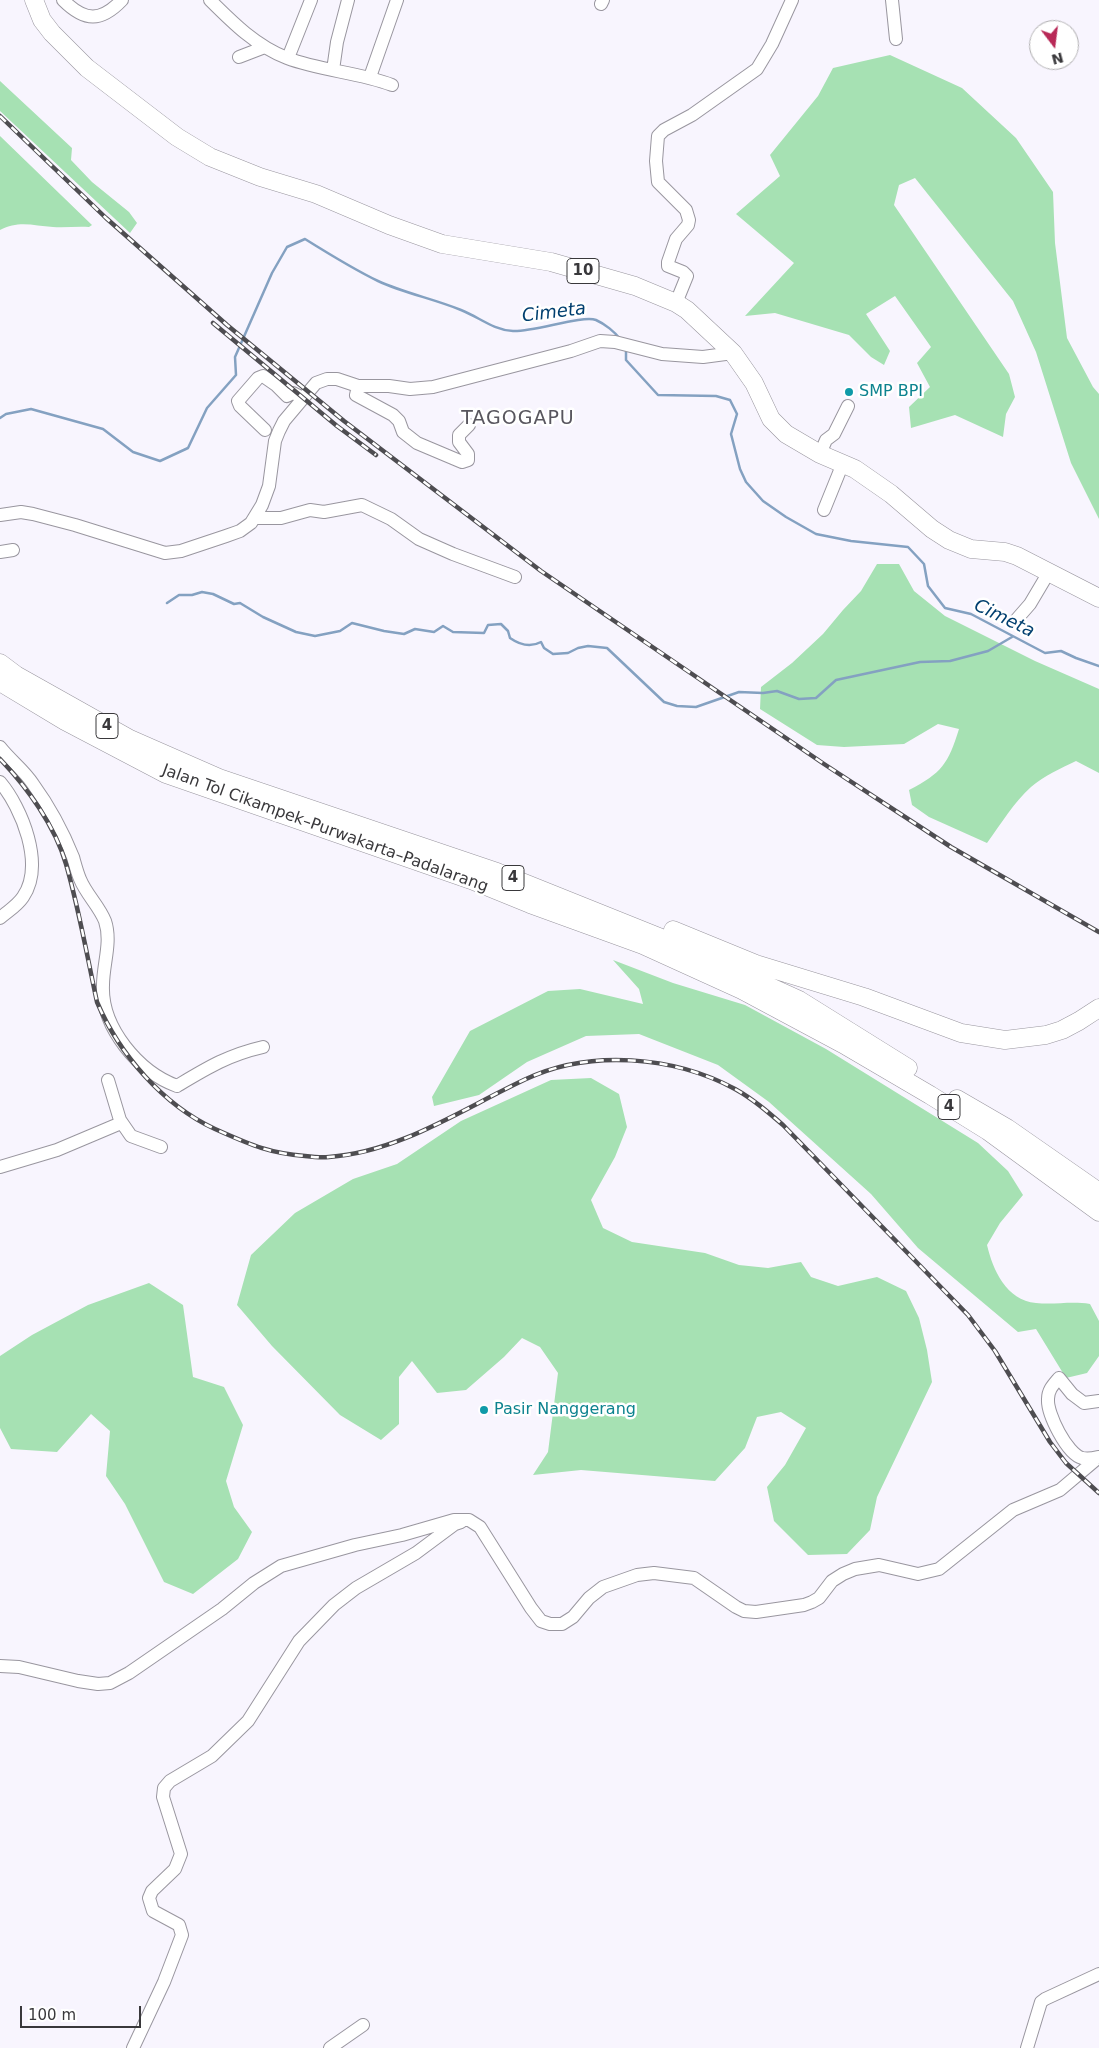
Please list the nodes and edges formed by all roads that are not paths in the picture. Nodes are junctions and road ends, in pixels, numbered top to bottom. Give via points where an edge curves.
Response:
1 (34, 0) edge
2 (63, 0) edge
3 (122, 0) edge
4 (210, 0) edge
5 (310, 0) edge
6 (348, 0) edge
7 (396, 0) edge
8 (792, 0) edge
9 (892, 0) edge
10 (896, 39) dead end
11 (265, 47) junction
12 (239, 57) dead end
13 (288, 58) junction
14 (333, 70) junction
15 (370, 77) junction
16 (392, 85) dead end
17 (676, 303) junction
18 (733, 353) junction
19 (358, 386) junction
20 (303, 398) junction
21 (848, 406) dead end
22 (469, 425) dead end
23 (265, 430) dead end
24 (820, 454) junction
25 (843, 463) junction
26 (824, 510) dead end
27 (0, 515) edge
28 (254, 518) junction
29 (13, 550) dead end
30 (0, 552) edge
31 (1049, 572) junction
32 (515, 577) dead end
33 (1099, 598) edge
34 (1016, 620) dead end
35 (0, 663) edge
36 (0, 682) edge
37 (0, 747) edge
38 (0, 782) edge
39 (559, 898) junction
40 (0, 918) edge
41 (1099, 1008) edge
42 (263, 1047) dead end
43 (108, 1080) dead end
44 (122, 1123) junction
45 (161, 1147) dead end
46 (0, 1167) edge
47 (1099, 1192) edge
48 (1099, 1212) edge
49 (1099, 1401) edge
50 (1099, 1457) edge
51 (469, 1520) junction
52 (0, 1666) edge
53 (1099, 1974) edge
54 (363, 2025) dead end
55 (134, 2048) edge
56 (330, 2048) edge
57 (1027, 2048) edge

1 - 17 highway, 10 via 42,20 52,33 87,68 176,137 231,167 316,194 442,244 568,267 636,286
2 - 3 street via 79,13 100,16
4 - 11 street
5 - 13 street
6 - 14 street
7 - 15 street
8 - 17 street via 757,69 692,115 664,130 657,140 658,182 686,210 689,220 676,239 668,262 668,266 686,276
9 - 10 street
11 - 12 street
11 - 13 street
13 - 14 street
14 - 15 street
15 - 16 street
17 - 18 highway, 10
18 - 19 street via 703,358 662,354 622,343 600,341 548,358 433,387
18 - 24 highway, 10 via 754,383 777,427
19 - 20 street via 327,379 316,383
19 - 22 street via 356,395 393,415 403,432 417,442 462,462 468,460 468,454 459,442 459,435
20 - 23 street via 293,393 287,396 263,376 258,378 238,401
20 - 28 street via 279,431 268,486 262,506
21 - 24 street
24 - 25 highway, 10
25 - 26 street
25 - 31 highway, 10 via 891,494 949,540 971,549 1018,556
27 - 28 street via 32,514 165,553 181,551 240,530
28 - 32 street via 281,518 310,510 324,512 362,505 391,519 420,539
29 - 30 street
31 - 33 highway, 10
31 - 34 street
35 - 39 highway, Jalan Tol Cikampek–Purwakarta–Padalarang / 4 via 130,739 219,778 496,872
36 - 48 highway, Jalan Tol Cikampek–Purwakarta–Padalarang / 4 via 65,722 166,774 471,880 643,946 742,990 843,1044 988,1131
37 - 42 street via 32,781 46,803 80,880 104,920 107,952 103,974 104,1004 114,1030 130,1052 150,1072 177,1086 215,1063
38 - 40 street via 11,795 27,831 31,859 24,895
39 - 41 highway via 609,906 756,964 864,997 961,1033 1005,1040 1046,1035 1062,1030
39 - 47 highway, Jalan Tol Cikampek–Purwakarta–Padalarang / 4 via 664,939 799,1000 1007,1128
43 - 44 street
44 - 45 street via 131,1136
44 - 46 street via 57,1150
49 - 50 street via 1084,1403 1059,1378 1050,1388 1048,1399 1052,1418 1067,1445 1083,1458
50 - 51 street via 1060,1490 1013,1510 939,1569 918,1574 879,1565 855,1569 832,1581 812,1602 756,1612 736,1607 694,1578 654,1573 637,1575 603,1587 566,1622 540,1621 480,1527
51 - 52 street via 444,1522 281,1566 110,1683 78,1682
51 - 55 street via 455,1524 334,1605 299,1641 248,1721 217,1752 164,1788 162,1797 181,1854 175,1869 152,1891 150,1901 153,1911 179,1925 182,1935
53 - 57 street via 1041,2002
54 - 56 street

